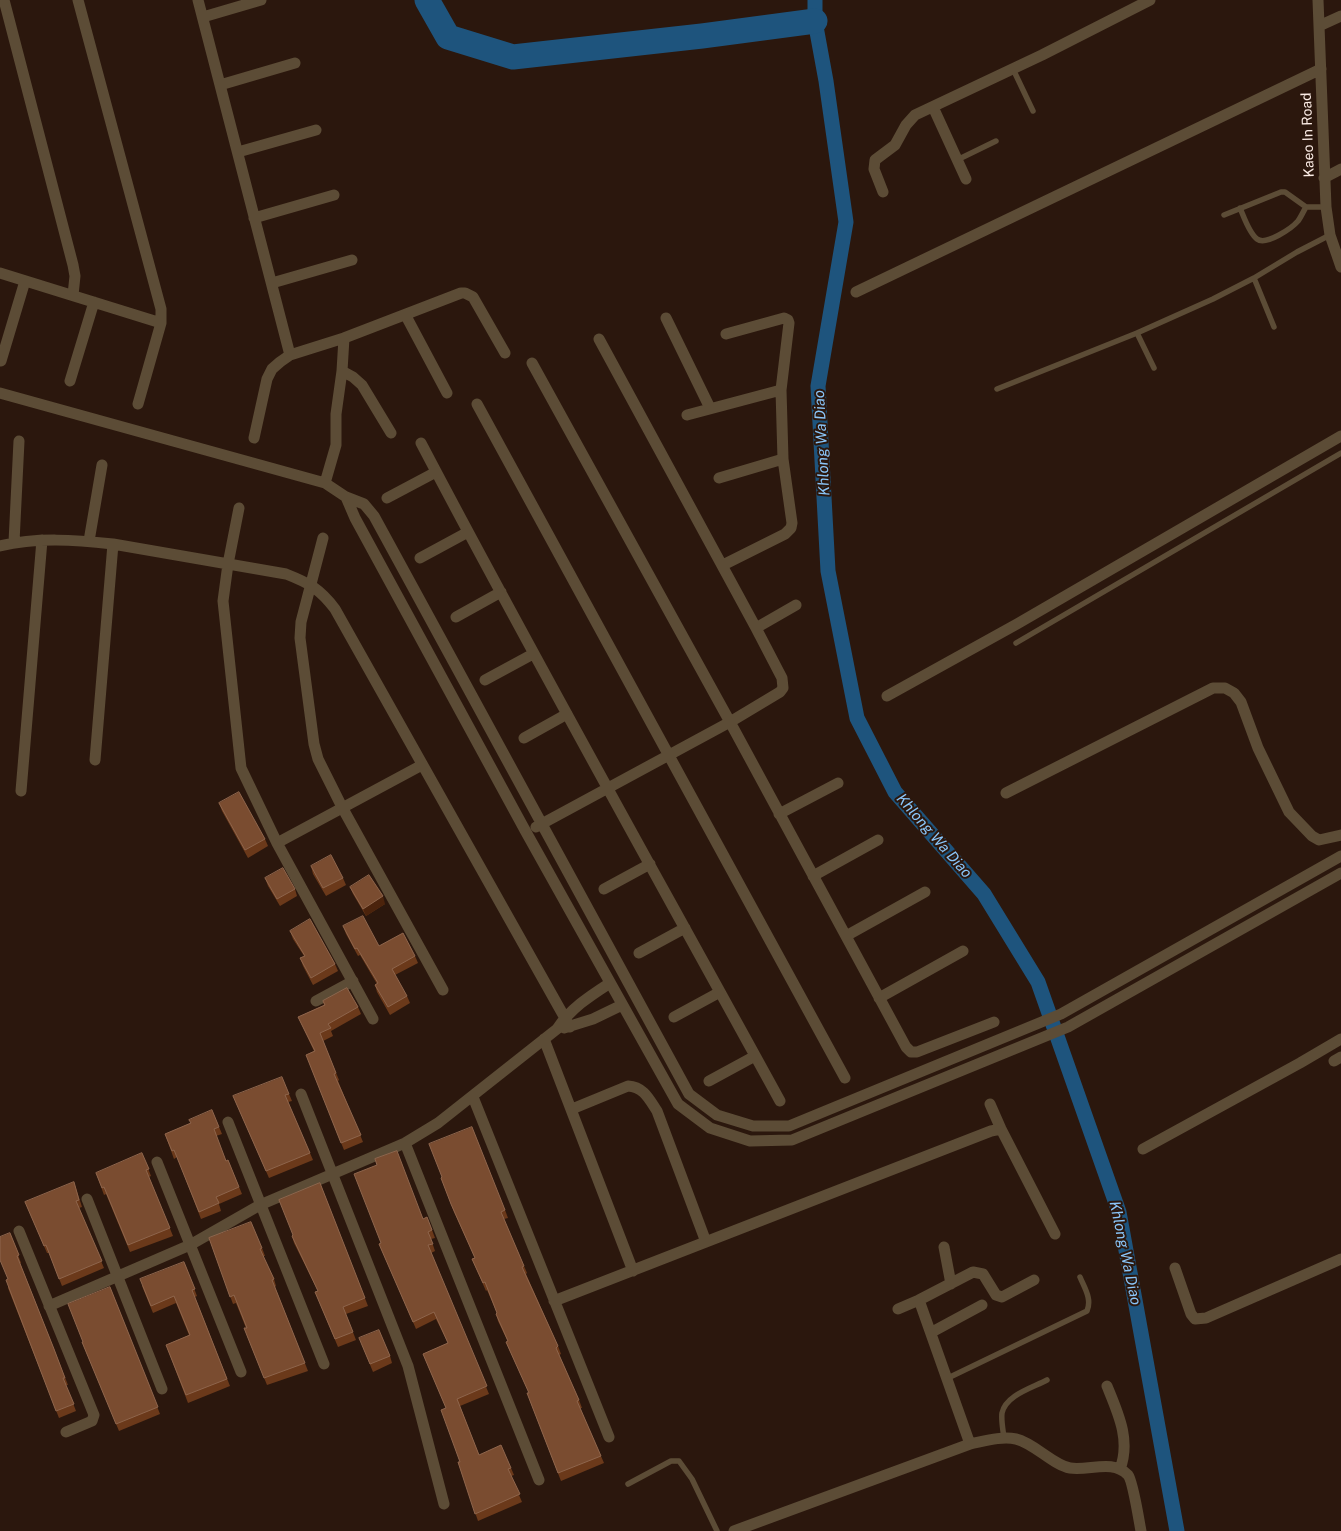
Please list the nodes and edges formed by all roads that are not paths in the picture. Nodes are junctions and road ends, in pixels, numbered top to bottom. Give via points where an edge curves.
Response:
1 (4, 0) edge
2 (78, 0) edge
3 (198, 0) edge
4 (261, 0) edge
5 (1150, 0) edge
6 (1318, 0) edge
7 (1138, 3) edge
8 (1341, 16) edge
9 (203, 17) junction
10 (1319, 26) junction
11 (295, 63) dead end
12 (1013, 69) junction
13 (1320, 69) junction
14 (220, 85) junction
15 (933, 107) junction
16 (1033, 111) dead end
17 (316, 130) dead end
18 (996, 140) dead end
19 (238, 152) junction
20 (957, 160) junction
21 (1341, 169) edge
22 (1324, 178) junction
23 (966, 179) dead end
24 (883, 192) dead end
25 (334, 195) dead end
26 (1306, 207) junction
27 (1326, 207) junction
28 (1240, 208) junction
29 (1224, 215) dead end
30 (254, 218) junction
31 (1330, 235) junction
32 (352, 260) dead end
33 (1341, 267) edge
34 (0, 273) edge
35 (1254, 278) junction
36 (25, 281) junction
37 (272, 283) junction
38 (856, 292) dead end
39 (74, 295) junction
40 (94, 302) junction
41 (406, 316) junction
42 (666, 318) dead end
43 (161, 323) junction
44 (1274, 327) dead end
45 (1137, 333) junction
46 (726, 334) dead end
47 (344, 338) junction
48 (599, 339) dead end
49 (505, 354) dead end
50 (290, 355) junction
51 (1, 361) edge
52 (532, 363) dead end
53 (1154, 368) dead end
54 (342, 371) junction
55 (70, 381) dead end
56 (997, 389) dead end
57 (781, 390) junction
58 (0, 393) edge
59 (447, 393) dead end
60 (138, 404) dead end
61 (476, 404) dead end
62 (710, 408) junction
63 (687, 415) dead end
64 (391, 433) dead end
65 (1341, 436) edge
66 (254, 438) dead end
67 (19, 441) dead end
68 (421, 443) dead end
69 (1341, 453) edge
70 (783, 459) junction
71 (102, 464) dead end
72 (436, 472) junction
73 (719, 478) dead end
74 (326, 483) junction
75 (346, 496) junction
76 (387, 498) dead end
77 (239, 508) dead end
78 (468, 532) junction
79 (323, 538) dead end
80 (42, 540) junction
81 (89, 541) junction
82 (14, 542) junction
83 (114, 544) junction
84 (0, 546) edge
85 (420, 558) dead end
86 (228, 564) junction
87 (723, 566) junction
88 (310, 584) junction
89 (501, 592) junction
90 (796, 605) dead end
91 (456, 617) dead end
92 (756, 628) junction
93 (1016, 644) dead end
94 (533, 654) junction
95 (485, 680) dead end
96 (887, 696) dead end
97 (567, 714) junction
98 (730, 722) junction
99 (524, 738) dead end
100 (667, 755) junction
101 (95, 760) dead end
102 (422, 765) junction
103 (838, 783) dead end
104 (608, 788) junction
105 (21, 791) dead end
106 (1006, 793) dead end
107 (342, 806) junction
108 (779, 814) junction
109 (541, 824) junction
110 (526, 832) junction
111 (1341, 835) edge
112 (878, 840) dead end
113 (278, 843) junction
114 (1341, 856) edge
115 (650, 864) junction
116 (1341, 873) edge
117 (813, 876) junction
118 (604, 889) dead end
119 (925, 892) dead end
120 (1261, 901) junction
121 (1268, 914) junction
122 (685, 928) junction
123 (846, 936) junction
124 (963, 951) dead end
125 (640, 953) dead end
126 (353, 981) junction
127 (610, 983) junction
128 (630, 988) junction
129 (443, 990) dead end
130 (720, 992) junction
131 (879, 998) junction
132 (619, 1000) junction
133 (316, 1001) dead end
134 (1059, 1015) junction
135 (674, 1017) dead end
136 (373, 1019) dead end
137 (567, 1022) junction
138 (994, 1022) dead end
139 (1065, 1029) junction
140 (1010, 1035) junction
141 (544, 1039) junction
142 (1341, 1039) edge
143 (1016, 1049) junction
144 (755, 1056) junction
145 (845, 1078) dead end
146 (709, 1081) dead end
147 (892, 1084) junction
148 (301, 1094) dead end
149 (473, 1097) junction
150 (898, 1098) junction
151 (780, 1101) dead end
152 (990, 1104) dead end
153 (572, 1109) junction
154 (228, 1122) dead end
155 (1001, 1130) junction
156 (405, 1143) junction
157 (1143, 1149) dead end
158 (157, 1162) dead end
159 (332, 1173) junction
160 (87, 1200) dead end
161 (260, 1205) junction
162 (19, 1231) dead end
163 (1055, 1234) dead end
164 (706, 1242) junction
165 (190, 1245) junction
166 (944, 1247) dead end
167 (1341, 1259) edge
168 (1175, 1268) dead end
169 (633, 1271) junction
170 (118, 1276) junction
171 (1080, 1278) dead end
172 (1034, 1280) dead end
173 (952, 1284) junction
174 (919, 1300) junction
175 (554, 1301) junction
176 (982, 1305) dead end
177 (49, 1306) junction
178 (898, 1309) dead end
179 (932, 1332) junction
180 (324, 1364) dead end
181 (241, 1372) dead end
182 (948, 1378) junction
183 (1047, 1380) dead end
184 (1107, 1386) dead end
185 (162, 1389) dead end
186 (66, 1432) dead end
187 (609, 1437) dead end
188 (1004, 1438) junction
189 (970, 1444) junction
190 (1120, 1469) junction
191 (539, 1480) dead end
192 (628, 1484) dead end
193 (444, 1504) dead end
194 (717, 1531) edge
195 (734, 1531) edge
196 (1141, 1531) edge

1 - 39 street via 73,265
2 - 43 street via 160,309
3 - 9 street
4 - 9 street
5 - 7 street
6 - 10 street, Kaeo In Road
7 - 12 street
8 - 10 street
9 - 14 street
10 - 13 street, Kaeo In Road
11 - 14 street
12 - 15 street
12 - 16 lane
13 - 22 street, Kaeo In Road
13 - 38 street
14 - 19 street
15 - 20 street
15 - 24 street via 915,115 895,145 875,160 874,169
17 - 19 street
18 - 20 lane
19 - 30 street
20 - 23 street
21 - 22 street
22 - 27 street, Kaeo In Road
25 - 30 street
26 - 27 lane
26 - 28 lane via 1281,192
26 - 28 lane via 1289,229 1263,241 1257,239
27 - 31 street, Kaeo In Road
28 - 29 lane
30 - 37 street
31 - 33 street, Kaeo In Road
31 - 35 lane
32 - 37 street
34 - 36 street
35 - 44 lane
35 - 45 lane
36 - 39 street
36 - 51 street
37 - 50 street
39 - 40 street
40 - 43 street
40 - 55 street
41 - 47 street
41 - 49 street via 461,293 469,294
41 - 59 street
42 - 62 street
43 - 60 street
45 - 53 lane
45 - 56 lane
46 - 57 street via 784,318 788,320 790,327
47 - 50 street
47 - 54 street
48 - 87 street
50 - 66 street via 272,369 267,379
52 - 98 street
54 - 64 street via 362,385
54 - 74 street via 336,414 336,445
57 - 62 street
57 - 70 street
58 - 74 street
61 - 100 street
62 - 63 street
65 - 96 street
67 - 82 street
68 - 72 street
69 - 93 lane
70 - 73 street
70 - 87 street via 791,528
71 - 81 street
72 - 76 street
72 - 78 street
74 - 75 street
75 - 109 street via 364,504 374,516
75 - 110 street
77 - 86 street
78 - 85 street
78 - 89 street
79 - 88 street
80 - 81 street
80 - 82 street
80 - 105 street
81 - 83 street
82 - 84 street
83 - 86 street
83 - 101 street
86 - 88 street via 286,574
86 - 113 street via 223,601 238,754 245,776
87 - 92 street
88 - 102 street via 335,608
88 - 107 street via 300,638 309,712 318,758
89 - 91 street
89 - 94 street
90 - 92 street
92 - 98 street via 782,678 783,688
94 - 95 street
94 - 97 street
97 - 99 street
97 - 104 street
98 - 100 street
98 - 108 street
100 - 104 street
100 - 145 street
102 - 107 street
102 - 137 street
103 - 108 street
104 - 109 street
104 - 115 street
106 - 111 street via 1213,688 1225,688 1241,702 1258,748 1289,812 1319,840
107 - 113 street
107 - 129 street
108 - 117 street
109 - 110 street
109 - 128 street
110 - 127 street
112 - 117 street
113 - 126 street
114 - 120 street
115 - 118 street
115 - 122 street
116 - 121 street
117 - 123 street
119 - 123 street
120 - 121 street
120 - 134 street
121 - 139 street
122 - 125 street
122 - 130 street
123 - 131 street
124 - 131 street
126 - 133 street
126 - 136 street
127 - 132 street
127 - 137 street via 582,1002
128 - 132 street
128 - 147 street via 689,1094 717,1115 752,1126 789,1126
130 - 135 street
130 - 144 street
131 - 138 street via 911,1052
132 - 137 street via 593,1019
132 - 150 street via 678,1104 710,1128 750,1141 792,1140
134 - 139 street
134 - 140 street
137 - 141 street
139 - 143 street
140 - 143 street
140 - 147 street
141 - 149 street
141 - 153 street
142 - 157 street
143 - 150 street
144 - 146 street
144 - 151 street
147 - 150 street
148 - 159 street
149 - 156 street
149 - 175 street
152 - 155 street
153 - 164 street via 628,1086 640,1089 657,1112
153 - 169 street
154 - 161 street
155 - 163 street
155 - 164 street via 991,1131
156 - 159 street
156 - 191 street
158 - 165 street
159 - 161 street
159 - 193 street via 408,1366
160 - 170 street
161 - 165 street
161 - 180 street
162 - 177 street
164 - 169 street
165 - 170 street
165 - 181 street
166 - 173 street
167 - 168 street via 1206,1318 1195,1319 1190,1314
169 - 175 street
170 - 177 street
170 - 185 street
171 - 182 lane via 1089,1298 1087,1311
172 - 173 street via 1002,1297 996,1295 978,1272
173 - 174 street
174 - 178 street
174 - 179 street
175 - 187 street
176 - 179 street
177 - 186 street via 94,1415 92,1421
179 - 182 street
182 - 189 street
183 - 188 lane via 1016,1395 1006,1404 1002,1414
184 - 190 street via 1123,1428 1125,1456
188 - 189 street
188 - 190 street via 1018,1439 1067,1468 1082,1470 1103,1466
189 - 195 street
190 - 196 street via 1130,1477
192 - 194 lane via 671,1461 679,1460

